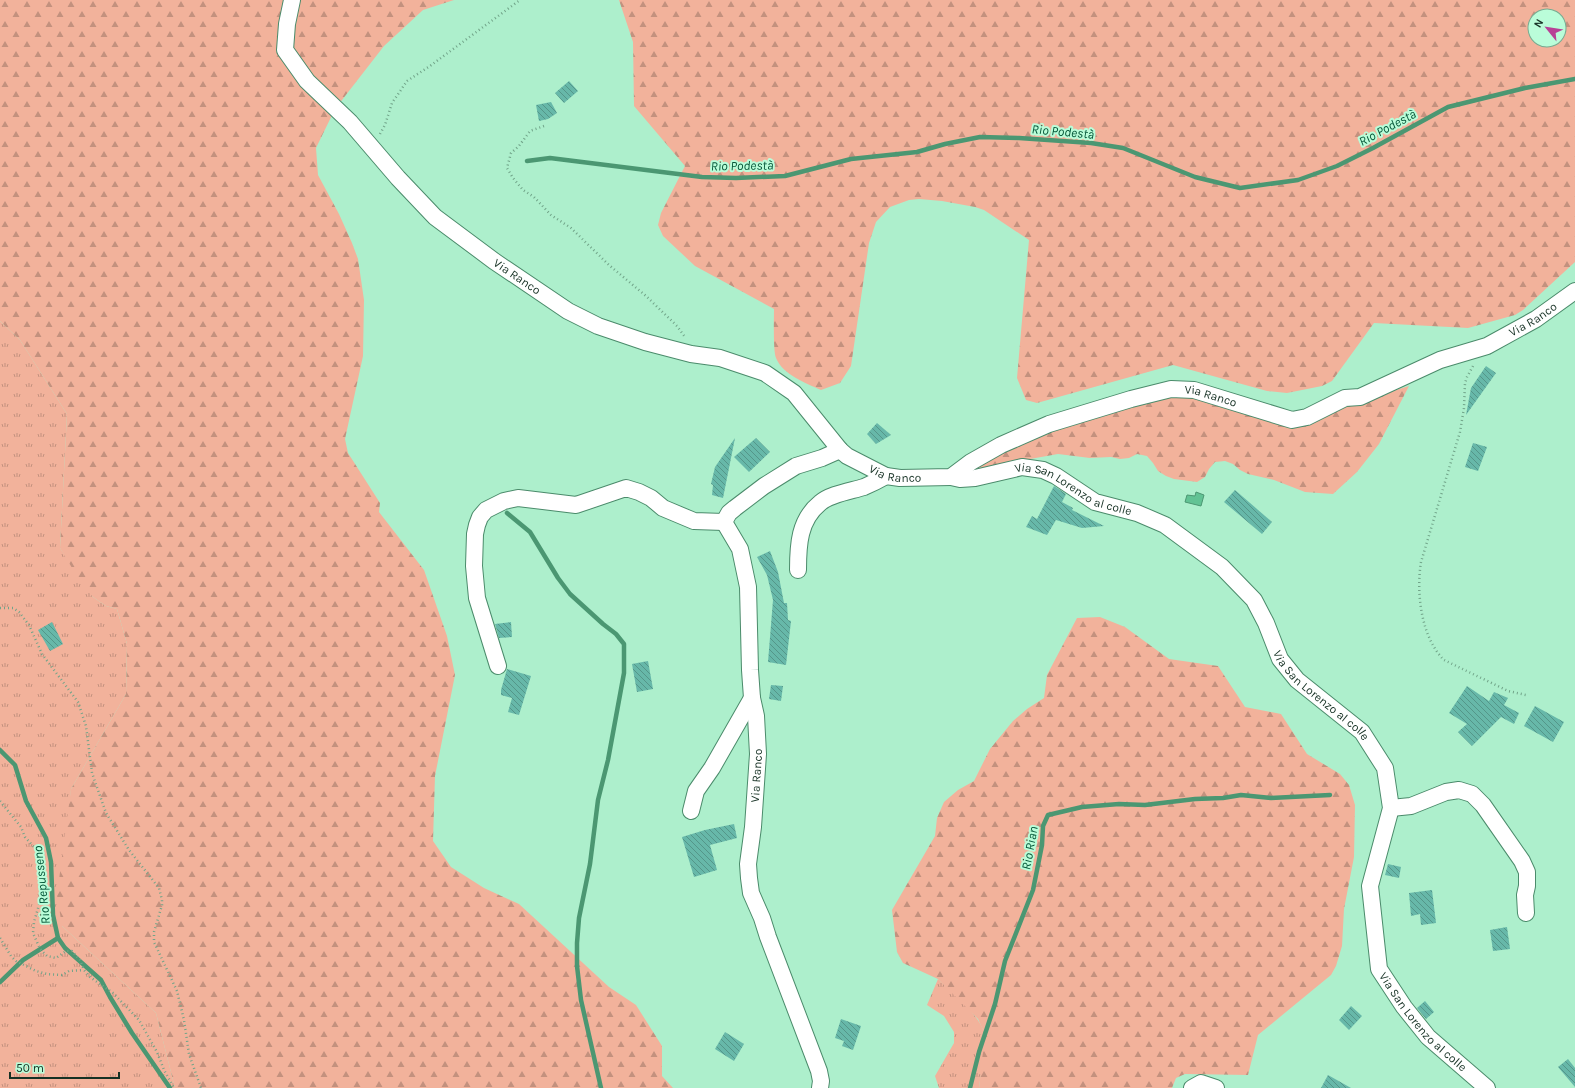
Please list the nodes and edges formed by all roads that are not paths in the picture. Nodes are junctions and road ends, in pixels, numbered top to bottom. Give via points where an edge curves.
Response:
1 (292, 0) edge
2 (1575, 291) edge
3 (840, 450) junction
4 (886, 476) junction
5 (951, 477) junction
6 (724, 522) junction
7 (798, 570) dead end
8 (498, 666) dead end
9 (752, 698) junction
10 (1391, 808) junction
11 (691, 811) dead end
12 (1526, 913) dead end
13 (820, 1088) edge
14 (1192, 1088) edge
15 (1216, 1088) edge
16 (1487, 1088) edge

1 - 3 street, Via Ranco via 285,50 307,81 350,122 435,217 494,262 568,311 598,326 645,342 691,354 720,358 765,373 794,393
2 - 5 street, Via Ranco via 1536,319 1487,346 1440,360 1360,396 1345,398 1307,417 1292,420 1194,390 1171,389 1049,424 1001,445
3 - 4 street, Via Ranco
3 - 6 street via 796,466 779,476 729,513
4 - 5 street, Via Ranco
4 - 7 street via 820,503 808,518 800,535
5 - 10 street, Via San Lorenzo al colle via 975,478 1022,467 1043,470 1095,502 1165,525 1222,567 1254,600 1280,659 1296,680 1362,732 1385,768
6 - 8 street via 694,521 663,508 639,492 626,488 576,505 518,498 504,501 486,510 480,517 475,534 474,566 477,598
6 - 9 street, Via Ranco via 740,549 748,587
9 - 11 street via 696,791
9 - 13 street, Via Ranco via 756,716 758,754 748,864 751,893 819,1071
10 - 12 street via 1411,806 1446,792 1459,790 1472,794 1483,805 1528,872
10 - 16 street, Via San Lorenzo al colle via 1370,886 1379,969 1428,1037
14 - 15 street via 1201,1083

